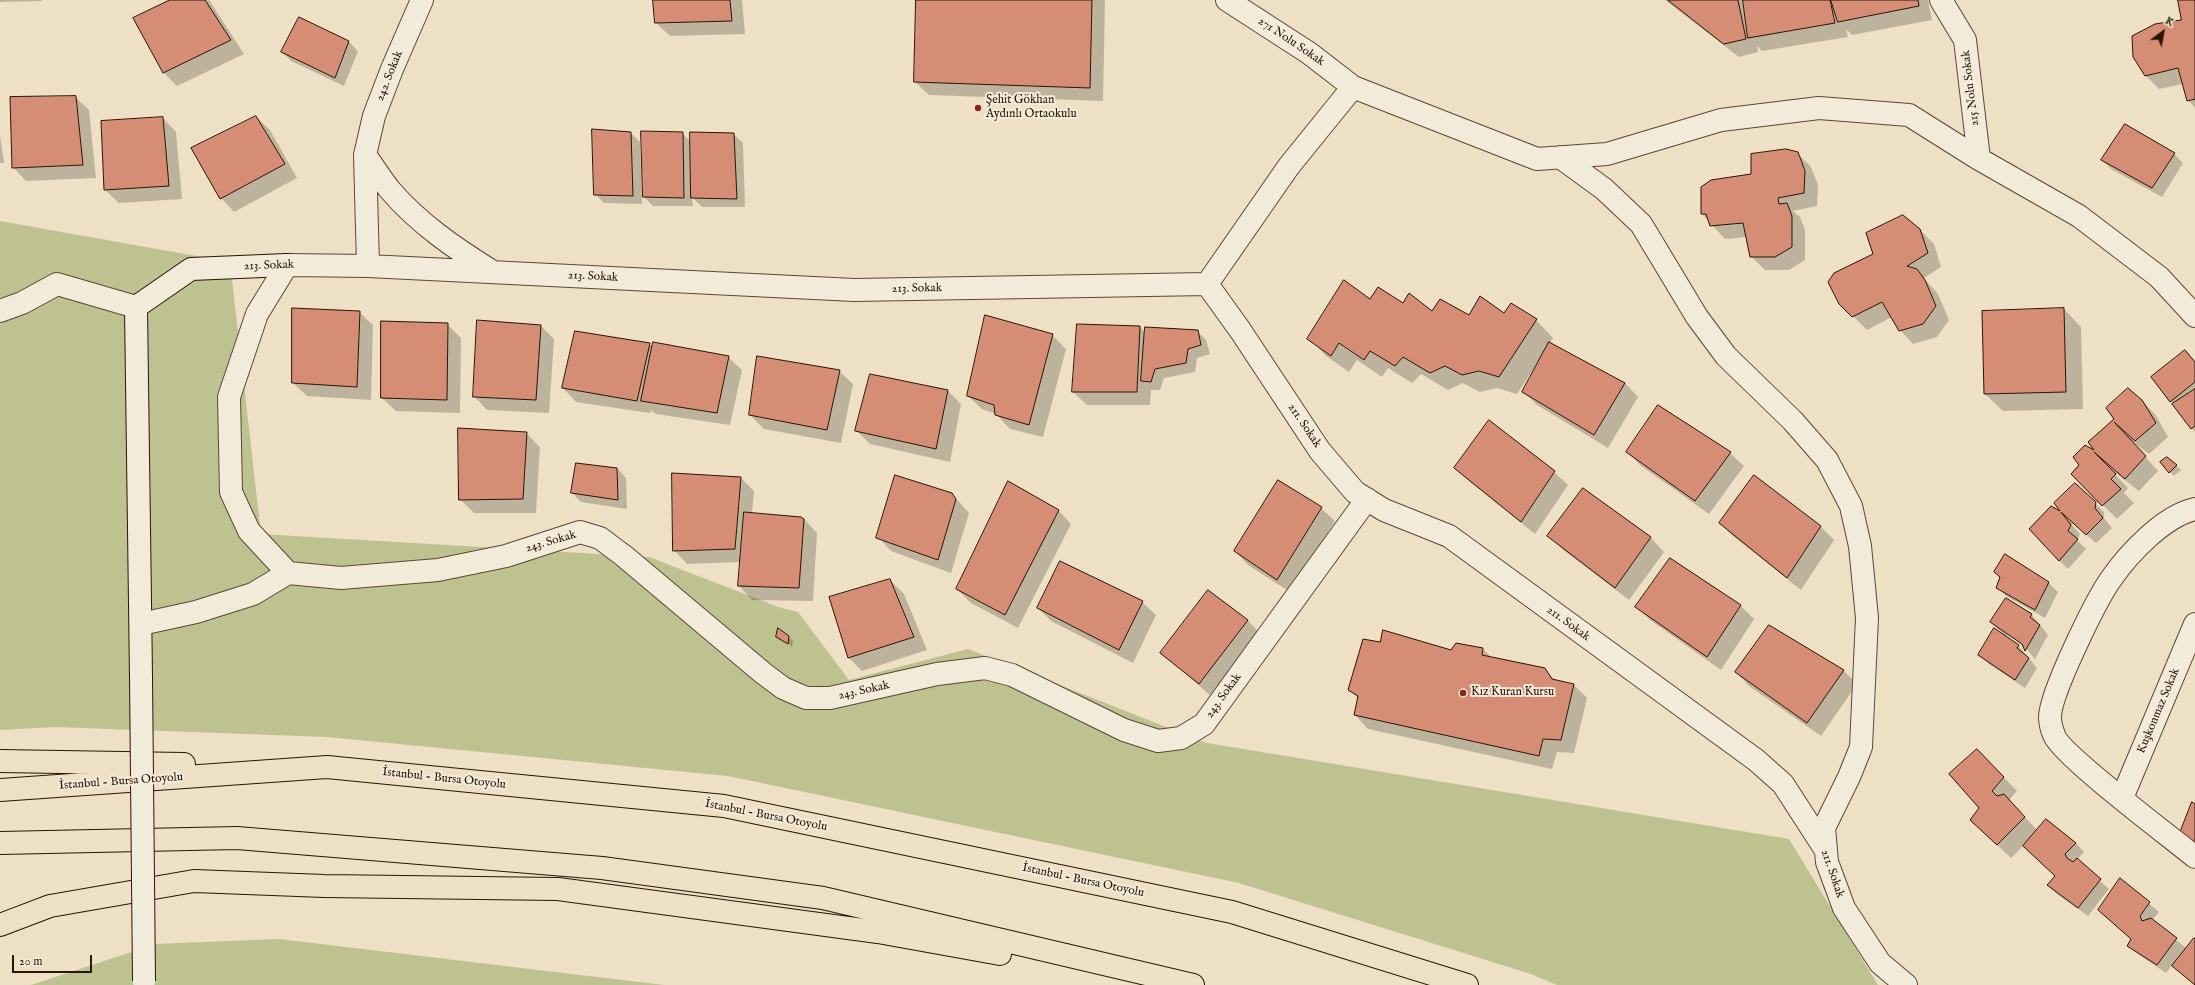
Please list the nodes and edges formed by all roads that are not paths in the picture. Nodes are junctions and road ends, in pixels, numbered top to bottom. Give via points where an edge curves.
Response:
1 (422, 0) edge
2 (1228, 0) edge
3 (1941, 0) edge
4 (1353, 87) junction
5 (365, 155) junction
6 (1560, 157) junction
7 (1979, 159) junction
8 (287, 265) junction
9 (368, 266) junction
10 (494, 273) junction
11 (1207, 284) junction
12 (136, 307) junction
13 (0, 311) edge
14 (2195, 316) edge
15 (1367, 499) junction
16 (2195, 509) edge
17 (288, 573) junction
18 (141, 624) junction
19 (2195, 624) edge
20 (0, 761) edge
21 (327, 767) junction
22 (0, 790) edge
23 (2122, 798) junction
24 (0, 843) edge
25 (1826, 851) junction
26 (2195, 857) edge
27 (0, 926) edge
28 (144, 983) edge
29 (1182, 985) edge
30 (1193, 985) edge
31 (1467, 985) edge
32 (1906, 985) edge

1 - 5 street, 242. Sokak via 374,116
2 - 4 street, 271 Nolu Sokak via 1309,53
3 - 7 street, 215 Nolu Sokak via 1965,40
4 - 6 street, 271 Nolu Sokak via 1537,159
4 - 11 street via 1289,166
5 - 9 street, 242. Sokak
5 - 10 street via 391,190 420,219 457,250
6 - 7 street, 271 Nolu Sokak via 1607,154 1721,120 1820,108 1908,115
6 - 25 street via 1604,189 1641,224 1701,323 1726,356 1793,421 1827,460 1851,506 1860,546 1867,618 1861,747 1824,828
7 - 14 street, 271 Nolu Sokak via 2079,216 2159,277
8 - 9 street, 213. Sokak
8 - 12 street, 213. Sokak via 191,269
8 - 17 street via 257,314 229,397 231,492 249,531
9 - 10 street, 213. Sokak
10 - 11 street, 213. Sokak via 854,290
11 - 15 street, 211. Sokak via 1320,451 1355,492
12 - 13 street via 57,284 22,303
12 - 18 street
15 - 17 street, 243. Sokak via 1204,724 1182,738 1158,741 1124,730 1012,674 985,668 937,674 830,698 806,698 783,688 763,673 618,551 600,538 580,532 506,556 438,570 341,578
15 - 25 street, 211. Sokak via 1384,510 1449,536 1756,760 1783,784
16 - 23 street via 2185,511 2154,531 2110,580 2077,644 2058,688 2050,716 2054,736 2075,759
17 - 18 street via 252,594 196,612
18 - 28 street, bridge
19 - 23 street, Kuşkonmaz Sokak
20 - 21 highway
21 - 22 highway, İstanbul - Bursa Otoyolu
21 - 31 highway, İstanbul - Bursa Otoyolu via 724,806 1232,912
23 - 26 street
24 - 30 highway via 237,838 602,868 823,898
25 - 32 street, 211. Sokak via 1827,862 1844,908 1880,963
27 - 29 highway via 50,906 194,881 324,886 558,889 878,932

